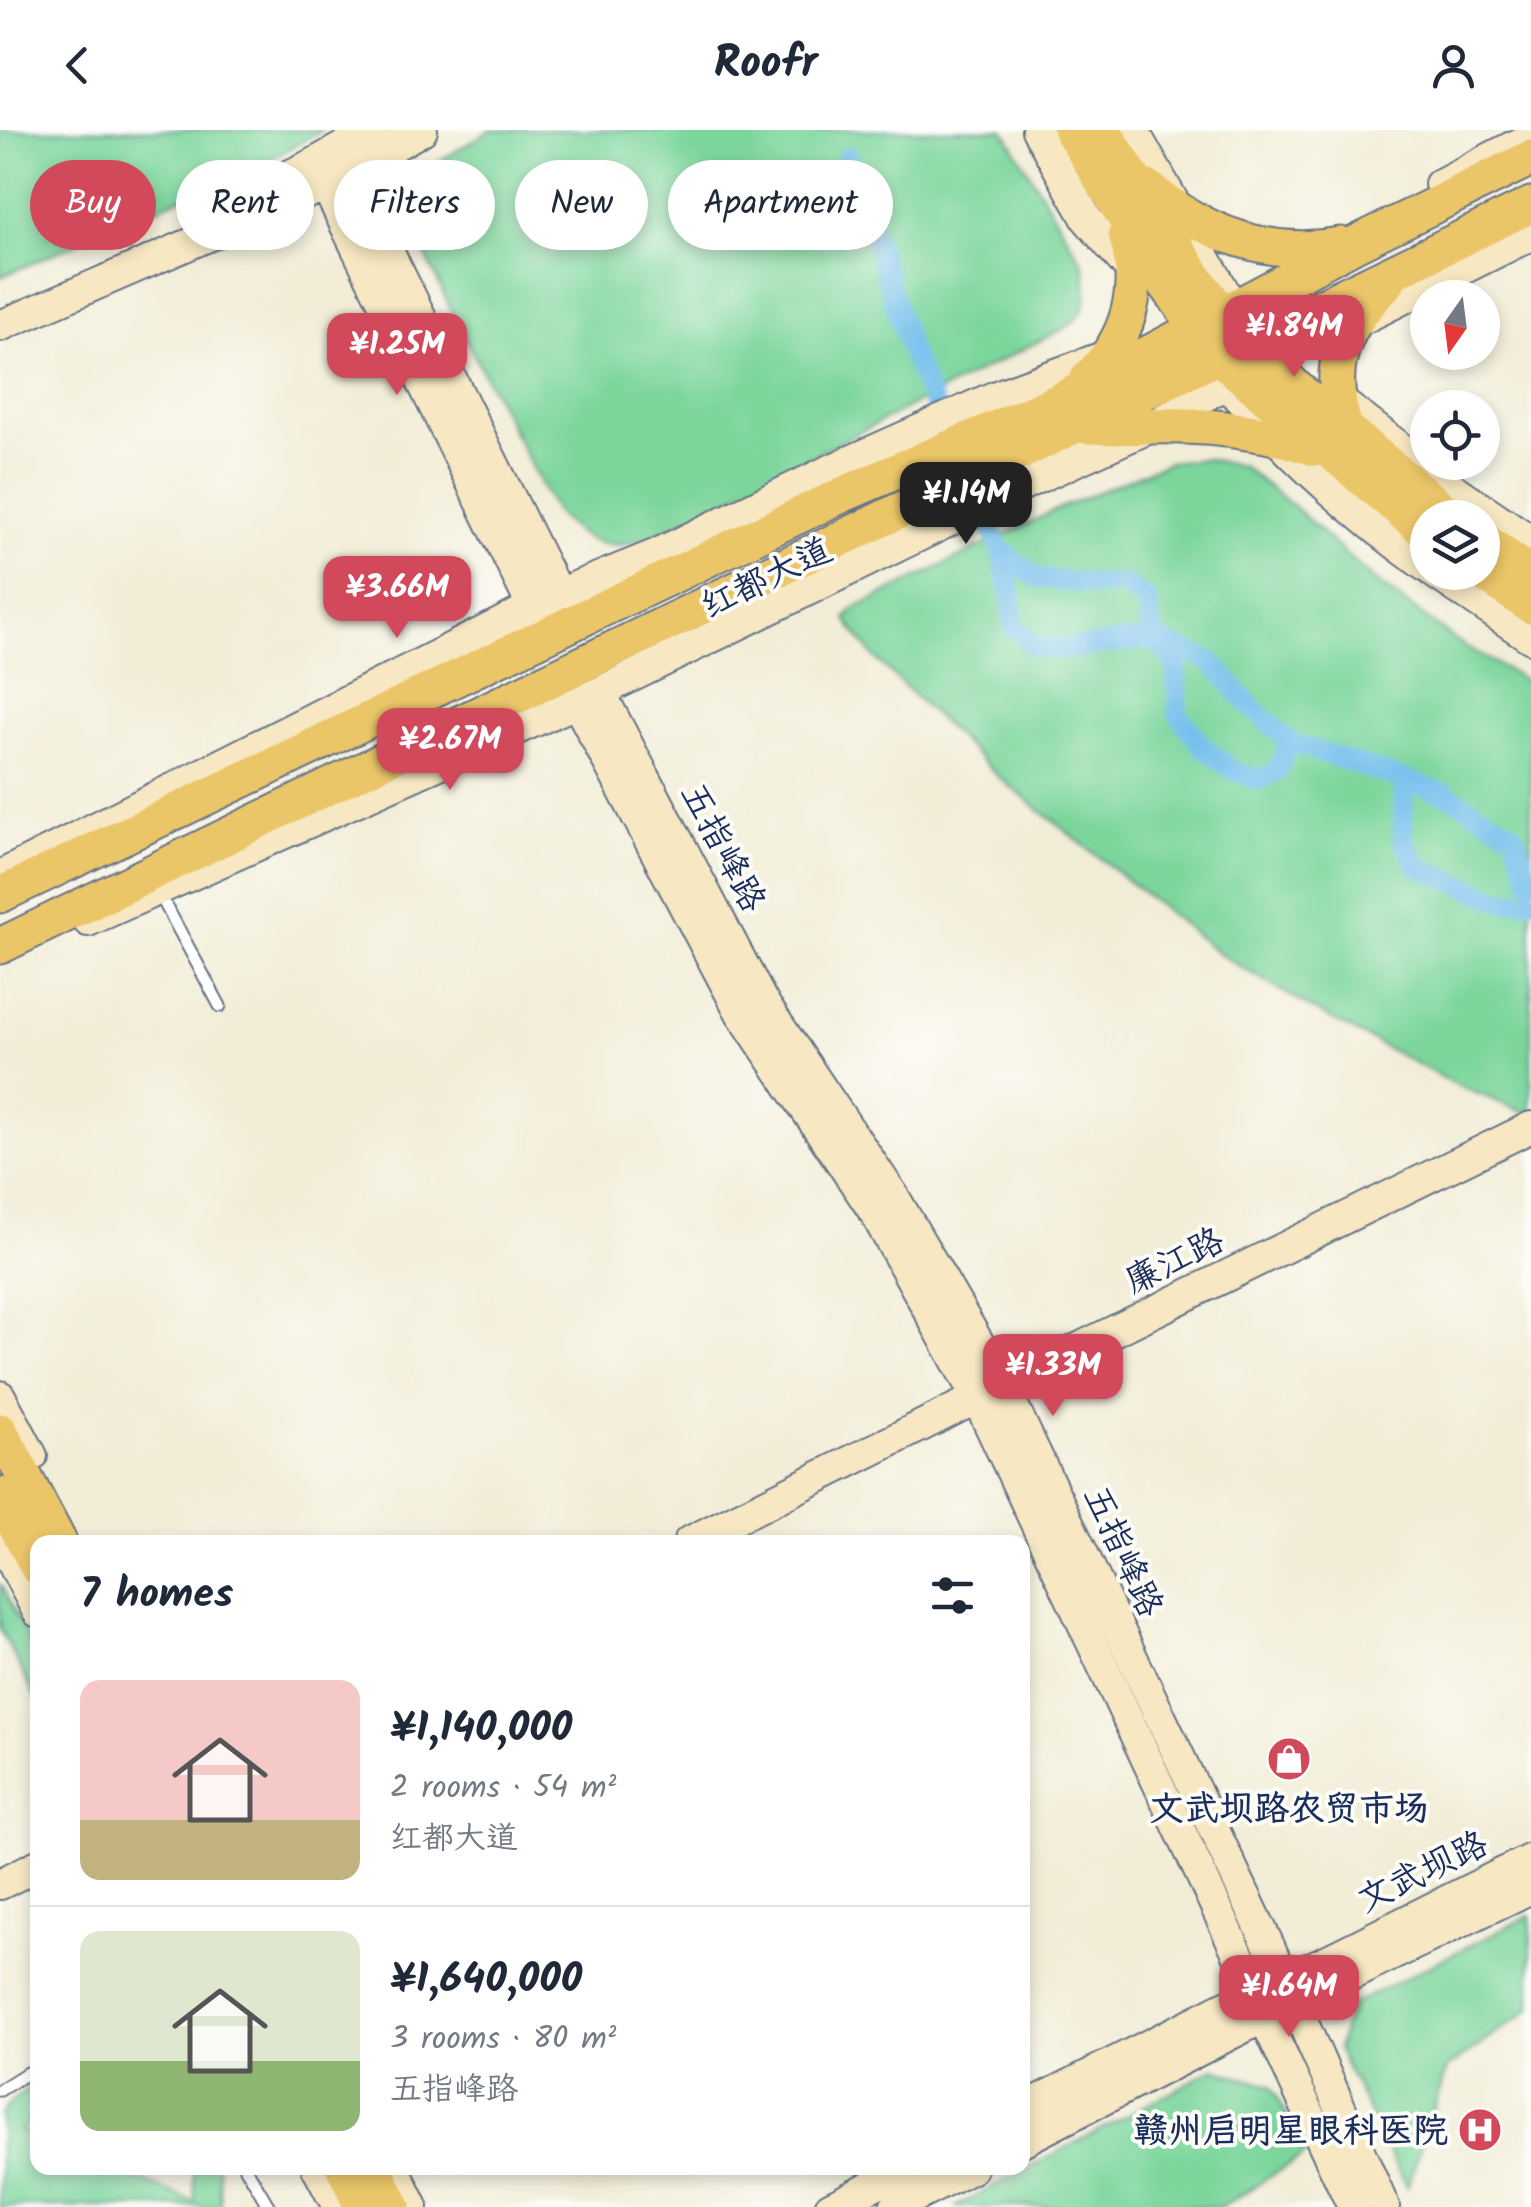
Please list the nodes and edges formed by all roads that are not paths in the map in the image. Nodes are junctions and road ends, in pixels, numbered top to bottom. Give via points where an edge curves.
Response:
1 (372, 130) edge
2 (422, 130) edge
3 (1037, 130) edge
4 (1071, 130) edge
5 (1103, 130) edge
6 (1133, 130) edge
7 (1531, 138) edge
8 (1531, 158) edge
9 (332, 167) junction
10 (1120, 184) junction
11 (1531, 205) edge
12 (1179, 211) junction
13 (1531, 235) edge
14 (1357, 243) junction
15 (1316, 250) junction
16 (1403, 267) junction
17 (1134, 272) junction
18 (0, 308) edge
19 (1207, 315) junction
20 (1352, 324) junction
21 (0, 326) edge
22 (1110, 354) junction
23 (1243, 359) junction
24 (1067, 412) junction
25 (1151, 426) junction
26 (1337, 427) junction
27 (1276, 437) junction
28 (1015, 438) junction
29 (835, 483) junction
30 (1430, 500) edge
31 (1410, 513) edge
32 (1531, 541) edge
33 (868, 546) junction
34 (1500, 552) edge
35 (1410, 555) edge
36 (1531, 574) edge
37 (1500, 584) edge
38 (1460, 590) edge
39 (545, 600) junction
40 (1531, 606) edge
41 (1531, 638) edge
42 (589, 698) junction
43 (0, 876) edge
44 (157, 890) junction
45 (0, 895) edge
46 (0, 946) edge
47 (0, 964) edge
48 (220, 1006) dead end
49 (1531, 1128) edge
50 (990, 1391) junction
51 (0, 1396) edge
52 (0, 1431) edge
53 (0, 1495) edge
54 (55, 1535) edge
55 (73, 1535) edge
56 (703, 1535) edge
57 (0, 1540) edge
58 (30, 1553) edge
59 (30, 1597) edge
60 (1531, 1859) edge
61 (30, 1869) edge
62 (0, 1884) edge
63 (1531, 1888) edge
64 (1274, 1999) junction
65 (30, 2072) edge
66 (0, 2090) edge
67 (1030, 2106) edge
68 (1030, 2137) edge
69 (250, 2175) edge
70 (321, 2175) edge
71 (347, 2175) edge
72 (377, 2175) edge
73 (397, 2175) edge
74 (893, 2175) edge
75 (958, 2175) edge
76 (269, 2207) edge
77 (338, 2207) edge
78 (362, 2207) edge
79 (393, 2207) edge
80 (413, 2207) edge
81 (830, 2207) edge
82 (894, 2207) edge
83 (1353, 2207) edge
84 (1384, 2207) edge

1 - 9 street
2 - 9 street
3 - 17 street via 1087,219
4 - 10 main road
5 - 10 main road
6 - 12 street
7 - 15 street
8 - 14 main road, 红都大道
9 - 18 street
9 - 21 street
9 - 39 street
10 - 12 main road
10 - 17 main road
10 - 19 main road
11 - 16 main road, 红都大道
12 - 15 main road via 1238,239
12 - 19 street
13 - 20 street
14 - 15 main road
14 - 19 main road, 红都大道
15 - 19 street
16 - 20 main road
16 - 23 main road, 红都大道
17 - 19 street
17 - 22 main road via 1129,314
19 - 22 street
19 - 23 main road
19 - 23 street
19 - 24 main road, 红都大道
20 - 23 street
20 - 26 main road via 1340,353
22 - 24 main road
22 - 28 street
23 - 24 main road, 红都大道
23 - 25 street
23 - 26 main road
23 - 26 street
23 - 27 street
24 - 25 main road via 1116,430
24 - 28 main road, 红都大道
25 - 27 main road
25 - 28 street
26 - 27 main road
26 - 30 main road
26 - 31 main road
26 - 32 street via 1454,489
27 - 35 street
28 - 29 main road, 红都大道
28 - 33 main road, 红都大道
29 - 39 street
29 - 45 main road, 红都大道
33 - 42 street
33 - 46 main road, 红都大道
34 - 36 main road
37 - 40 main road
38 - 41 street
39 - 43 street
42 - 44 street
42 - 50 street, 五指峰路 via 741,1013
44 - 47 street
44 - 48 lane
49 - 50 street, 廉江路
50 - 56 street, 廉江路
50 - 64 street, 五指峰路
51 - 55 street
52 - 54 main road
53 - 58 main road
57 - 59 street
60 - 64 street, 文武坝路
61 - 62 street
63 - 64 street, 文武坝路
64 - 67 street, 文武坝路
64 - 68 street, 文武坝路
64 - 83 street, 五指峰路
64 - 84 street, 五指峰路
65 - 66 lane
69 - 76 lane
70 - 77 street
71 - 78 main road
72 - 79 main road
73 - 80 street
74 - 81 street
75 - 82 street

